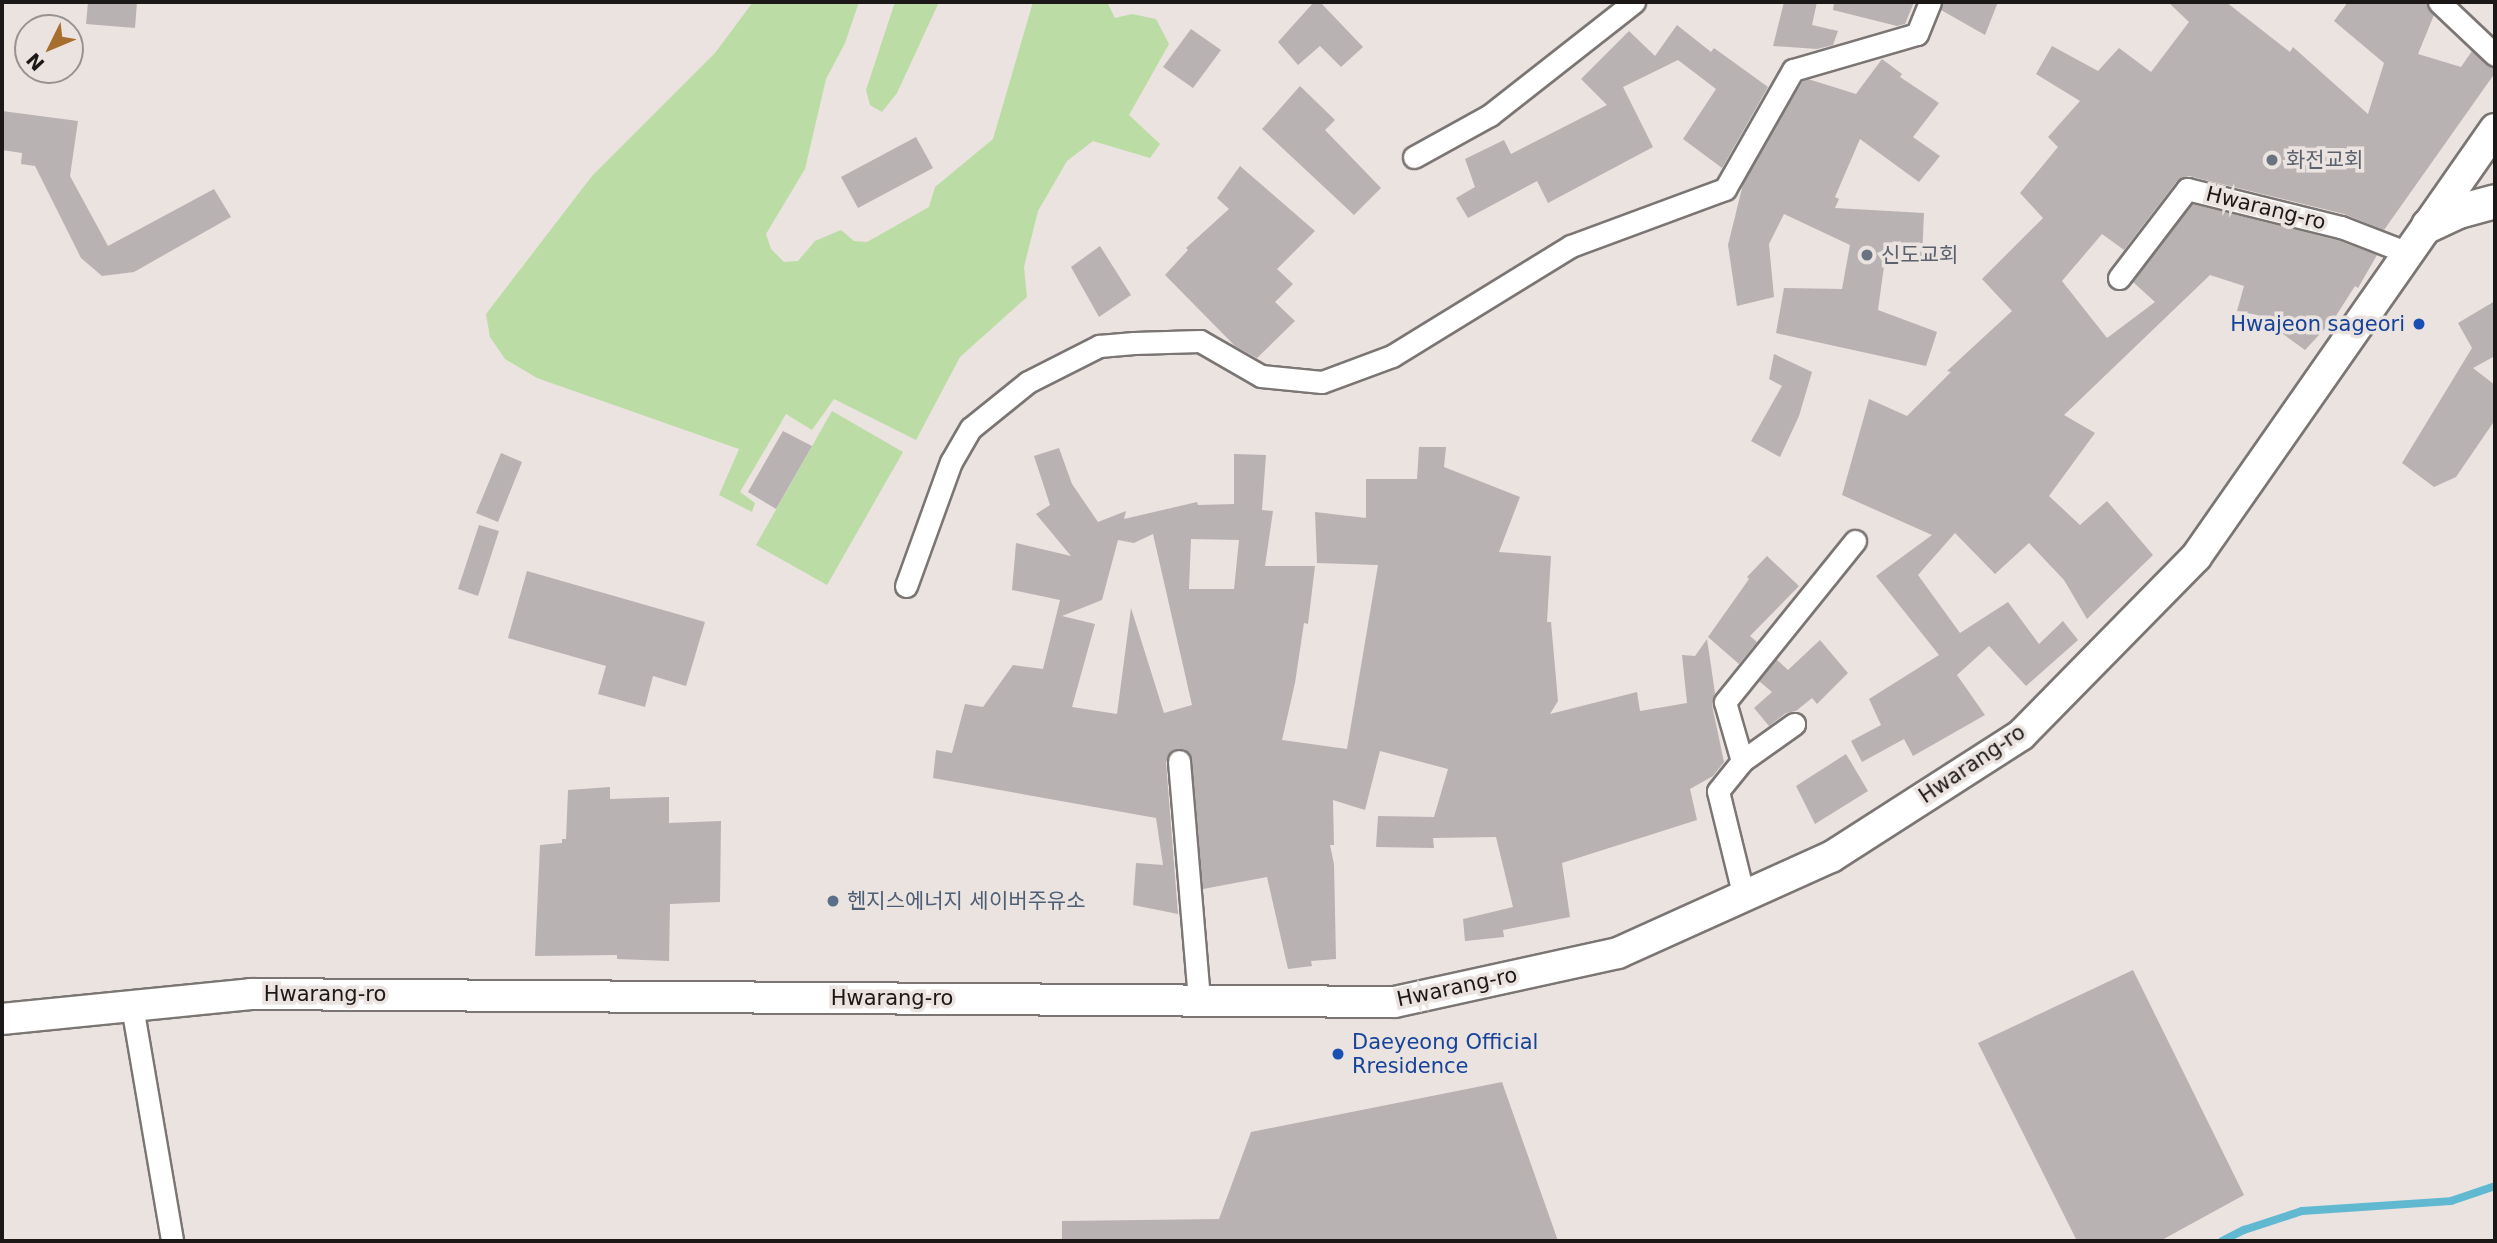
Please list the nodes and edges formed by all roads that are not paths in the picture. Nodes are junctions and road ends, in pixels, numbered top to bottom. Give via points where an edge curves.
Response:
1 (1634, 2) edge
2 (1930, 2) edge
3 (2439, 2) edge
4 (2495, 55) edge
5 (2495, 129) edge
6 (1414, 157) dead end
7 (2495, 201) edge
8 (2428, 225) junction
9 (2408, 253) junction
10 (2119, 278) dead end
11 (1855, 541) dead end
12 (906, 586) dead end
13 (1794, 724) dead end
14 (1179, 761) dead end
15 (1742, 761) junction
16 (1744, 897) junction
17 (1199, 1000) junction
18 (132, 1006) junction
19 (2, 1019) edge
20 (172, 1241) edge

1 - 6 street via 1490,115
2 - 12 street via 1917,34 1793,70 1725,189 1571,246 1392,356 1322,382 1261,376 1200,341 1134,343 1098,346 1028,382 971,428 951,462
3 - 4 street
5 - 8 main road, Hwarang-ro
7 - 8 main road
8 - 9 main road, Hwarang-ro
9 - 10 street, Hwarang-ro via 2341,227 2188,189
9 - 16 main road, Hwarang-ro via 2196,557 2021,735 1831,857
11 - 15 street via 1724,702
13 - 15 street
14 - 17 street
15 - 16 street via 1718,791
16 - 17 main road, Hwarang-ro via 1618,953 1395,1002
17 - 18 main road, Hwarang-ro via 251,994
18 - 19 main road, Hwarang-ro
18 - 20 street

